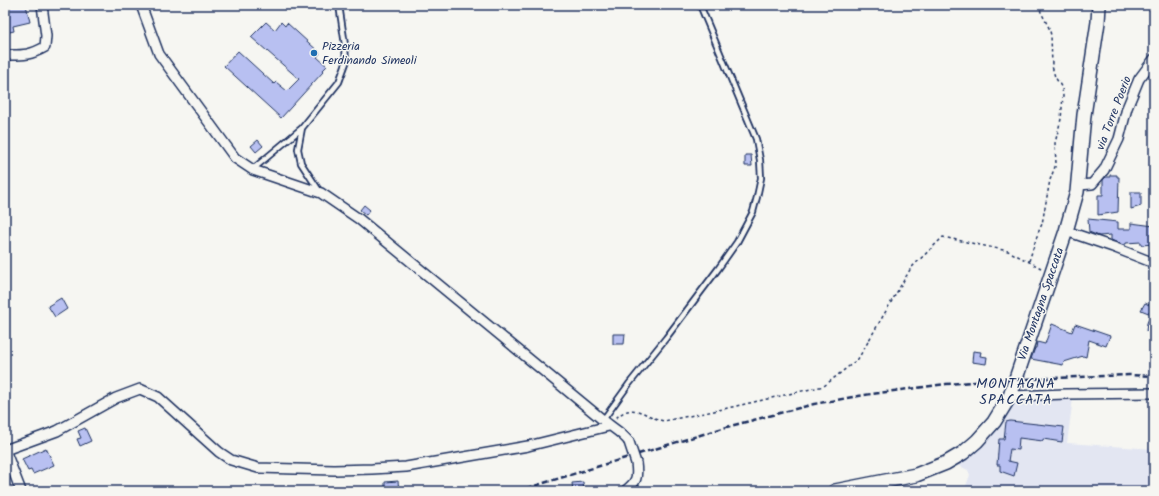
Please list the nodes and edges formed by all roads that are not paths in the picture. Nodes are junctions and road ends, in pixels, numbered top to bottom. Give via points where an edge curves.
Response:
1 (42, 5) edge
2 (141, 5) edge
3 (339, 5) edge
4 (700, 5) edge
5 (1099, 5) edge
6 (5, 55) edge
7 (1154, 59) edge
8 (302, 128) junction
9 (253, 170) junction
10 (1078, 185) junction
11 (321, 193) junction
12 (1066, 231) junction
13 (1154, 263) edge
14 (1154, 393) edge
15 (1010, 396) junction
16 (606, 423) junction
17 (5, 450) edge
18 (21, 491) edge
19 (625, 491) edge
20 (835, 491) edge

1 - 6 street via 45,47 35,53
2 - 9 street via 159,54 235,158
3 - 8 lane via 346,63 340,82
4 - 16 lane via 756,139 761,178 758,197 737,242 629,384
5 - 10 main road, Via Montagna Spaccata via 1084,115
7 - 10 street, via Torre Poerio via 1139,79 1127,108 1119,139 1104,170 1092,184
8 - 9 lane
8 - 11 lane via 298,149 301,163
9 - 11 street
10 - 12 main road, Via Montagna Spaccata
11 - 16 street via 359,218
12 - 13 street
12 - 15 main road, Via Montagna Spaccata
14 - 15 street
15 - 20 main road, Via Montagna Spaccata via 994,422 964,453 916,475
16 - 17 street via 528,446 406,467 334,470 258,468 231,460 219,452 158,397 140,389 116,398 57,431
16 - 19 street, bridge via 626,438 636,463 636,480
17 - 18 street

